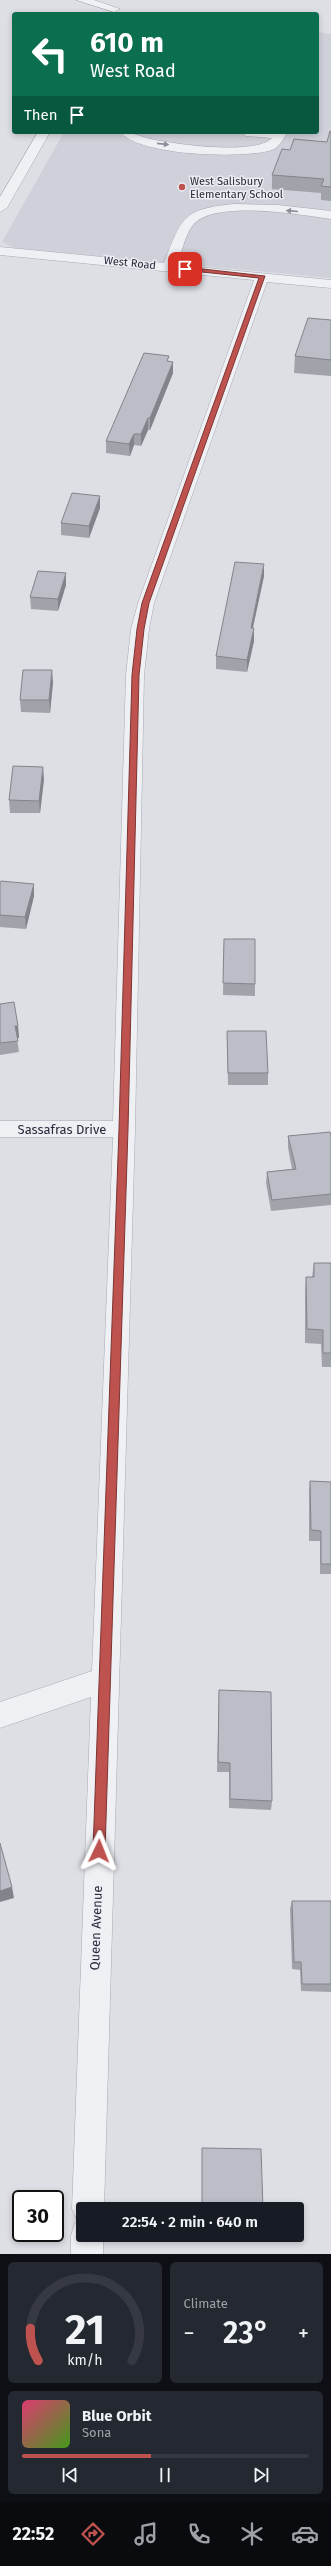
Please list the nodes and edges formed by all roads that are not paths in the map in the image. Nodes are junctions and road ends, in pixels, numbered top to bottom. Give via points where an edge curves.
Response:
1 (82, 0) edge
2 (115, 8) edge
3 (43, 134) edge
4 (130, 134) edge
5 (281, 134) edge
6 (0, 208) edge
7 (331, 215) edge
8 (0, 250) edge
9 (169, 267) junction
10 (262, 276) junction
11 (331, 284) edge
12 (0, 1129) edge
13 (124, 1129) junction
14 (104, 1680) junction
15 (0, 1715) edge
16 (88, 2202) edge
17 (87, 2242) edge
18 (86, 2254) edge

1 - 2 street
3 - 6 street
4 -> 5 street via 137,139 154,143 237,151 266,148
7 -> 9 street via 240,207 209,211 189,222
8 - 9 street, West Road
9 - 10 street, West Road
10 - 11 street, West Road
10 - 13 street, Queen Avenue via 156,573 140,629 135,675
12 - 13 street, Sassafras Drive
13 - 14 street, Queen Avenue
14 - 15 street
14 - 16 street, Queen Avenue
17 - 18 street

